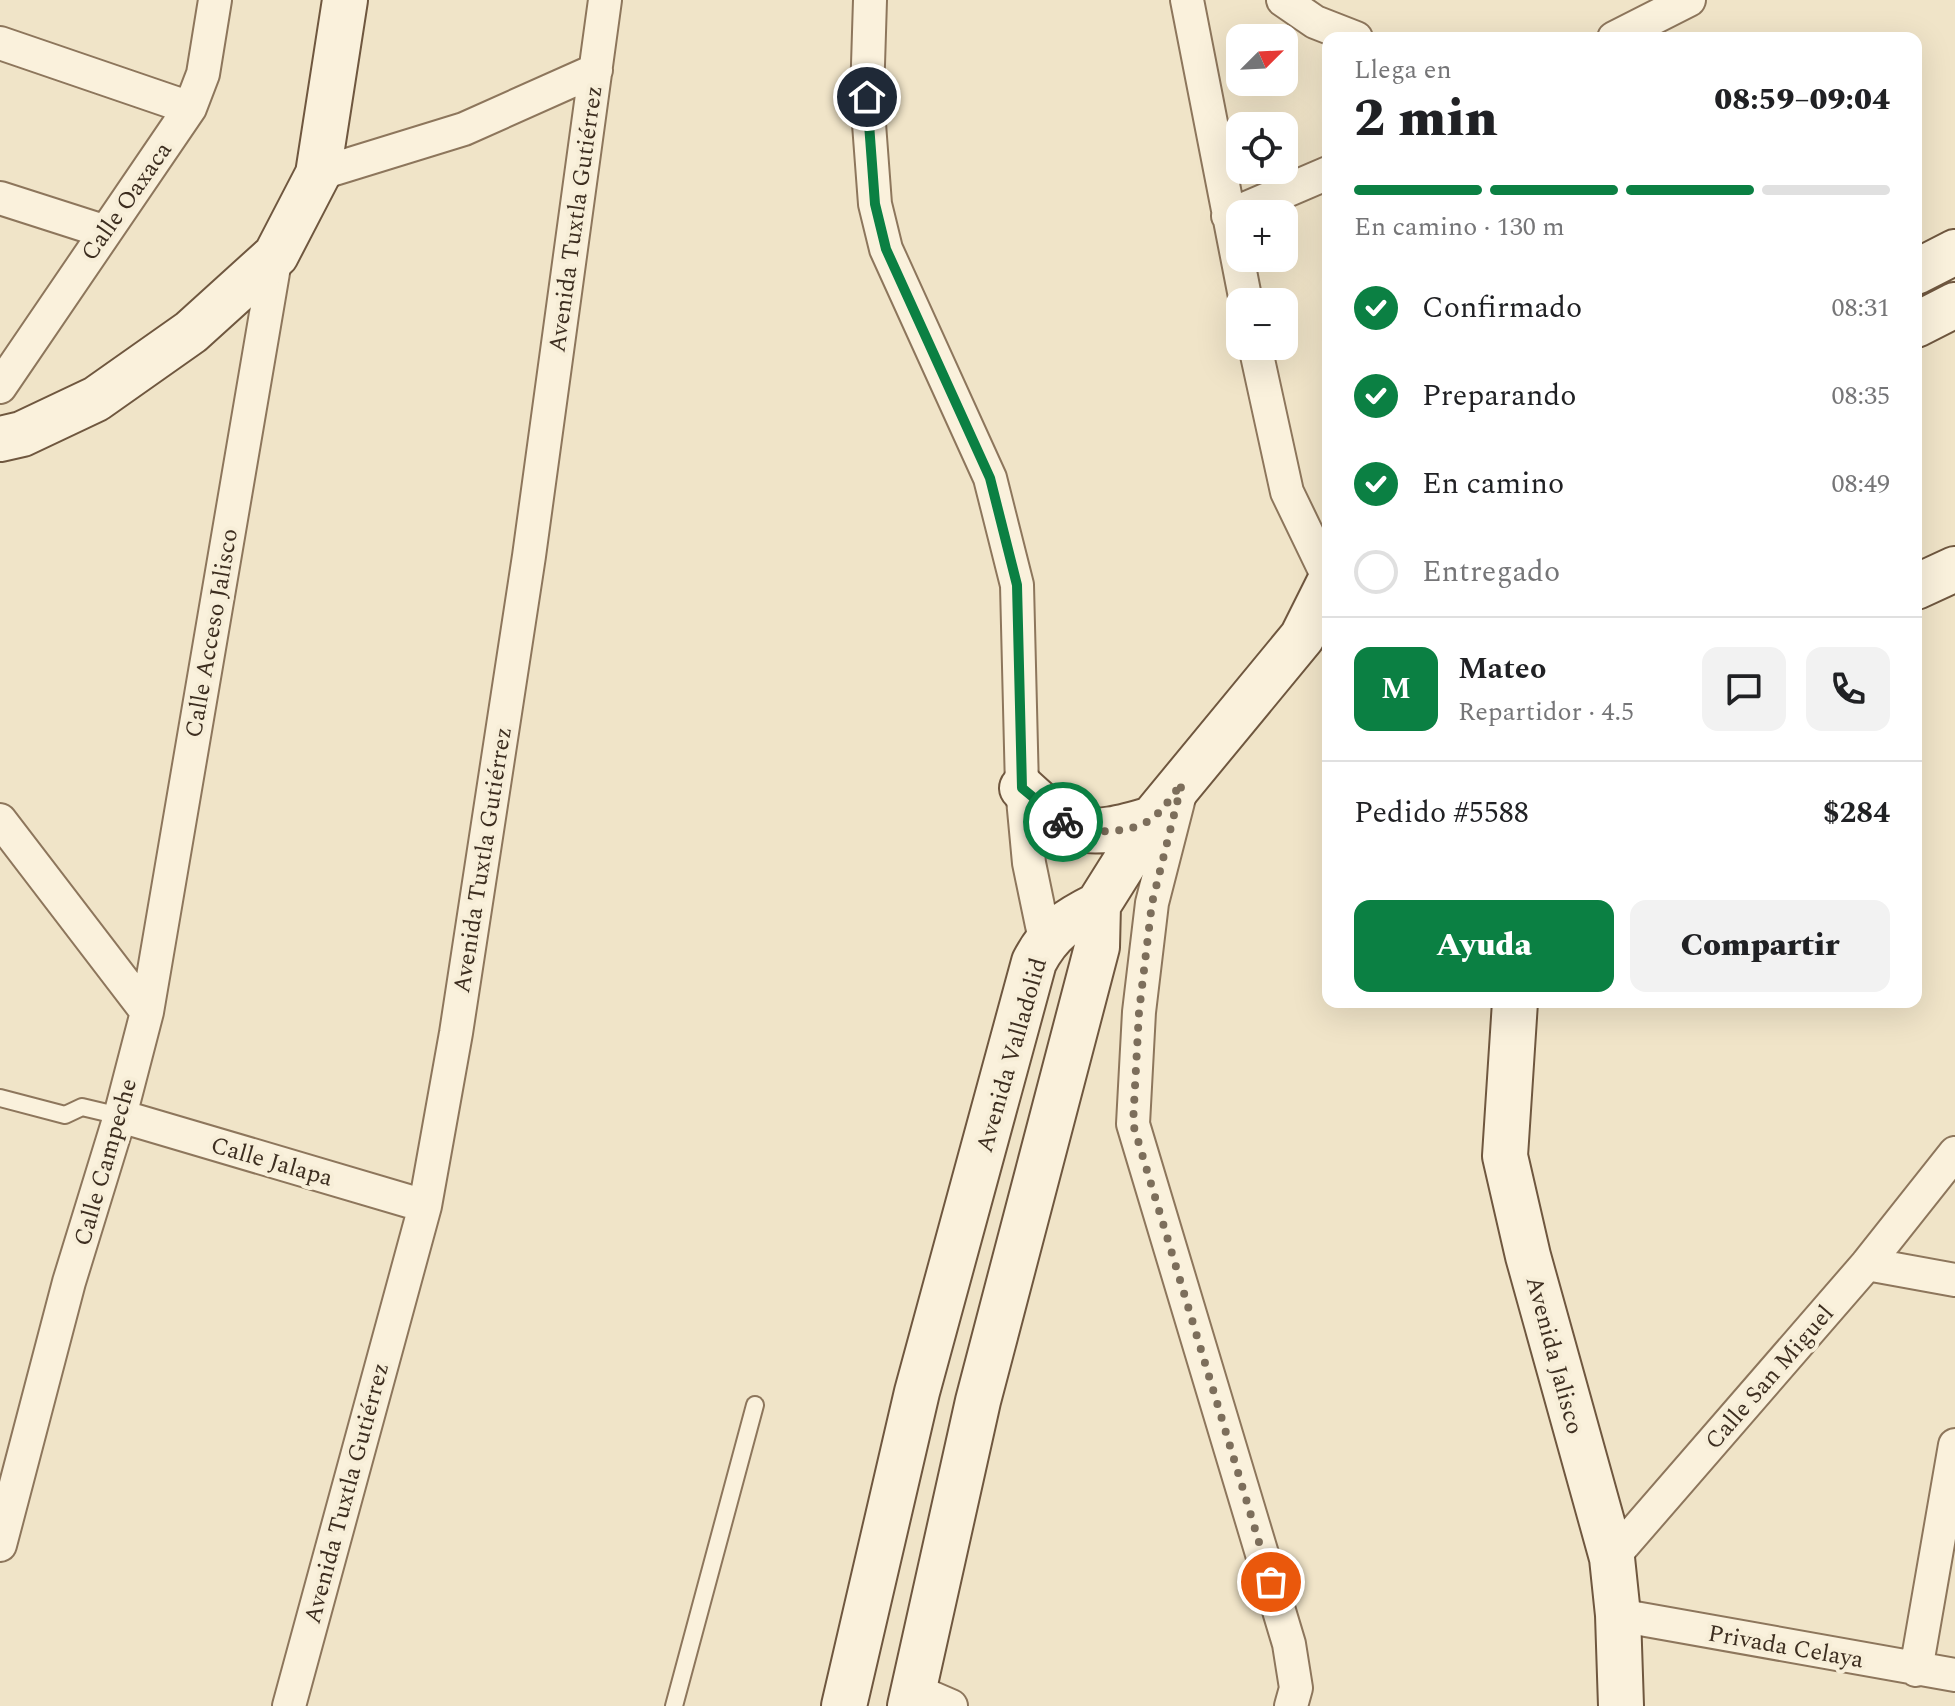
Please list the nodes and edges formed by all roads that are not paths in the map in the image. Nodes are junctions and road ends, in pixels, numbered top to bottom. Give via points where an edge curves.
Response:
1 (215, 0) edge
2 (345, 0) edge
3 (605, 0) edge
4 (870, 0) edge
5 (1187, 0) edge
6 (1283, 0) edge
7 (1689, 0) edge
8 (1341, 32) edge
9 (1626, 32) edge
10 (0, 43) edge
11 (596, 70) junction
12 (190, 108) junction
13 (318, 174) junction
14 (1322, 176) edge
15 (0, 198) edge
16 (1265, 200) edge
17 (1226, 205) edge
18 (103, 231) junction
19 (1955, 252) edge
20 (276, 255) junction
21 (1922, 269) edge
22 (1955, 305) edge
23 (1922, 322) edge
24 (1258, 360) edge
25 (0, 387) edge
26 (0, 439) edge
27 (1322, 565) edge
28 (1955, 569) edge
29 (1922, 584) edge
30 (1322, 607) edge
31 (1315, 632) edge
32 (1182, 783) junction
33 (1022, 788) junction
34 (1152, 819) junction
35 (0, 820) edge
36 (1098, 905) junction
37 (1045, 940) junction
38 (1515, 1008) edge
39 (147, 1012) junction
40 (0, 1098) edge
41 (120, 1116) junction
42 (1955, 1153) edge
43 (425, 1206) junction
44 (1867, 1264) junction
45 (1955, 1280) edge
46 (755, 1405) dead end
47 (1955, 1445) edge
48 (0, 1545) edge
49 (1612, 1558) junction
50 (1618, 1615) junction
51 (1916, 1670) junction
52 (1955, 1675) edge
53 (925, 1701) edge
54 (289, 1706) edge
55 (674, 1706) edge
56 (844, 1706) edge
57 (1291, 1706) edge
58 (1621, 1706) edge

1 - 12 street, Calle Oaxaca via 203,74
2 - 13 main road
3 - 11 street, Avenida Tuxtla Gutiérrez
4 - 33 street via 867,97 875,204 886,249 990,478 1017,585
5 - 17 street
6 - 8 street
7 - 9 street
10 - 12 street
11 - 13 street via 464,129
11 - 43 street, Avenida Tuxtla Gutiérrez via 529,556
12 - 18 street, Calle Oaxaca
13 - 20 main road
14 - 16 street
15 - 18 street
18 - 25 street, Calle Oaxaca
19 - 21 main road
20 - 26 main road via 191,332 96,399
20 - 39 street, Calle Acceso Jalisco
22 - 23 main road
24 - 27 street via 1287,492
28 - 29 main road
30 - 31 main road
31 - 32 main road
32 - 34 main road
32 - 57 street via 1152,903 1133,1124 1289,1644 1296,1688
33 - 34 main road via 1054,818 1078,830 1105,833
33 - 37 street via 1029,863
34 - 36 main road
35 - 39 street
36 - 37 main road, Avenida Valladolid via 1062,923
36 - 53 main road via 1097,947 978,1401
37 - 56 main road, Avenida Valladolid via 1034,962 917,1392
38 - 49 main road, Avenida Jalisco via 1505,1156
39 - 41 street, Calle Campeche
40 - 41 lane via 65,1115 82,1107
41 - 43 street, Calle Jalapa
41 - 48 street, Calle Campeche via 69,1282
42 - 44 street, Calle San Miguel
43 - 54 street, Avenida Tuxtla Gutiérrez
44 - 45 street
44 - 49 street, Calle San Miguel
46 - 55 lane
47 - 51 street
49 - 50 main road, Avenida Jalisco
50 - 51 street, Privada Celaya
50 - 58 main road, Avenida Jalisco
51 - 52 street, Privada Celaya

